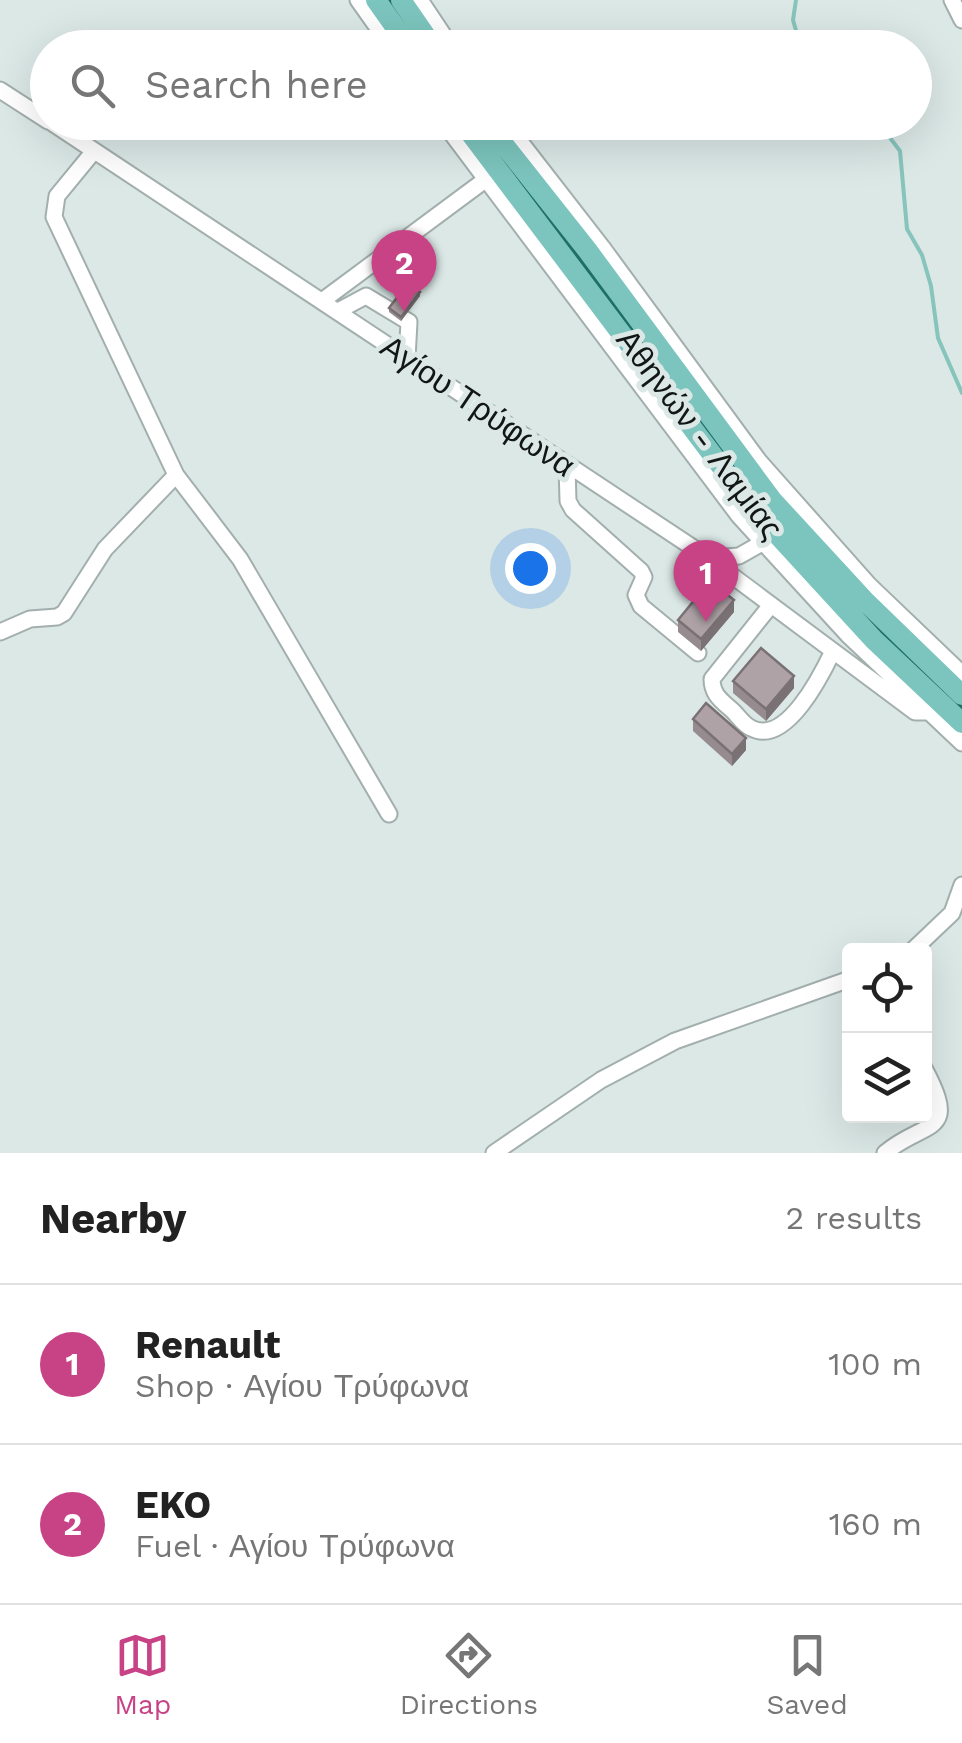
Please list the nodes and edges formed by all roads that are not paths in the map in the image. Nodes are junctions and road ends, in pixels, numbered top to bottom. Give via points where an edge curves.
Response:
1 (358, 0) edge
2 (376, 0) edge
3 (401, 0) edge
4 (420, 0) edge
5 (952, 0) edge
6 (962, 20) edge
7 (379, 30) edge
8 (397, 30) edge
9 (422, 30) edge
10 (440, 30) edge
11 (0, 90) edge
12 (30, 110) edge
13 (77, 140) edge
14 (456, 140) edge
15 (475, 140) edge
16 (500, 140) edge
17 (518, 140) edge
18 (94, 151) junction
19 (485, 180) junction
20 (322, 301) junction
21 (338, 311) junction
22 (407, 358) junction
23 (568, 466) junction
24 (176, 475) junction
25 (762, 543) junction
26 (706, 557) junction
27 (770, 606) junction
28 (0, 632) edge
29 (833, 651) junction
30 (698, 653) dead end
31 (962, 674) edge
32 (962, 695) edge
33 (927, 712) junction
34 (962, 723) edge
35 (962, 742) edge
36 (389, 814) dead end
37 (962, 885) edge
38 (920, 943) edge
39 (842, 983) edge
40 (932, 1085) edge
41 (494, 1153) edge
42 (885, 1153) edge

1 - 7 street
2 - 8 main road
3 - 9 main road
4 - 10 street
5 - 6 street
11 - 12 street, Αγίου Τρύφωνα
13 - 18 street, Αγίου Τρύφωνα
14 - 19 street
15 - 34 main road, Αθηνών - Λαμίας via 774,534
16 - 32 main road, Αθηνών - Λαμίας via 772,500
17 - 31 street via 759,461 870,585
18 - 20 street, Αγίου Τρύφωνα
18 - 24 street via 56,196 54,217
19 - 20 street
19 - 25 street
20 - 21 street, Αγίου Τρύφωνα
21 - 22 street, Αγίου Τρύφωνα
21 - 22 street via 366,296 408,322
22 - 23 street, Αγίου Τρύφωνα
23 - 26 street, Αγίου Τρύφωνα
23 - 30 street via 574,510 641,572 641,606
24 - 28 street via 104,548 64,613
24 - 36 street via 240,559
25 - 26 street via 739,556
25 - 33 street
26 - 27 street, Αγίου Τρύφωνα
27 - 29 street, Αγίου Τρύφωνα
27 - 29 street via 712,679 713,693 750,728 768,729 800,708
29 - 33 street, Αγίου Τρύφωνα via 915,712
33 - 35 street
37 - 38 street via 952,913
39 - 41 street via 675,1042 601,1080
40 - 42 street via 939,1119

